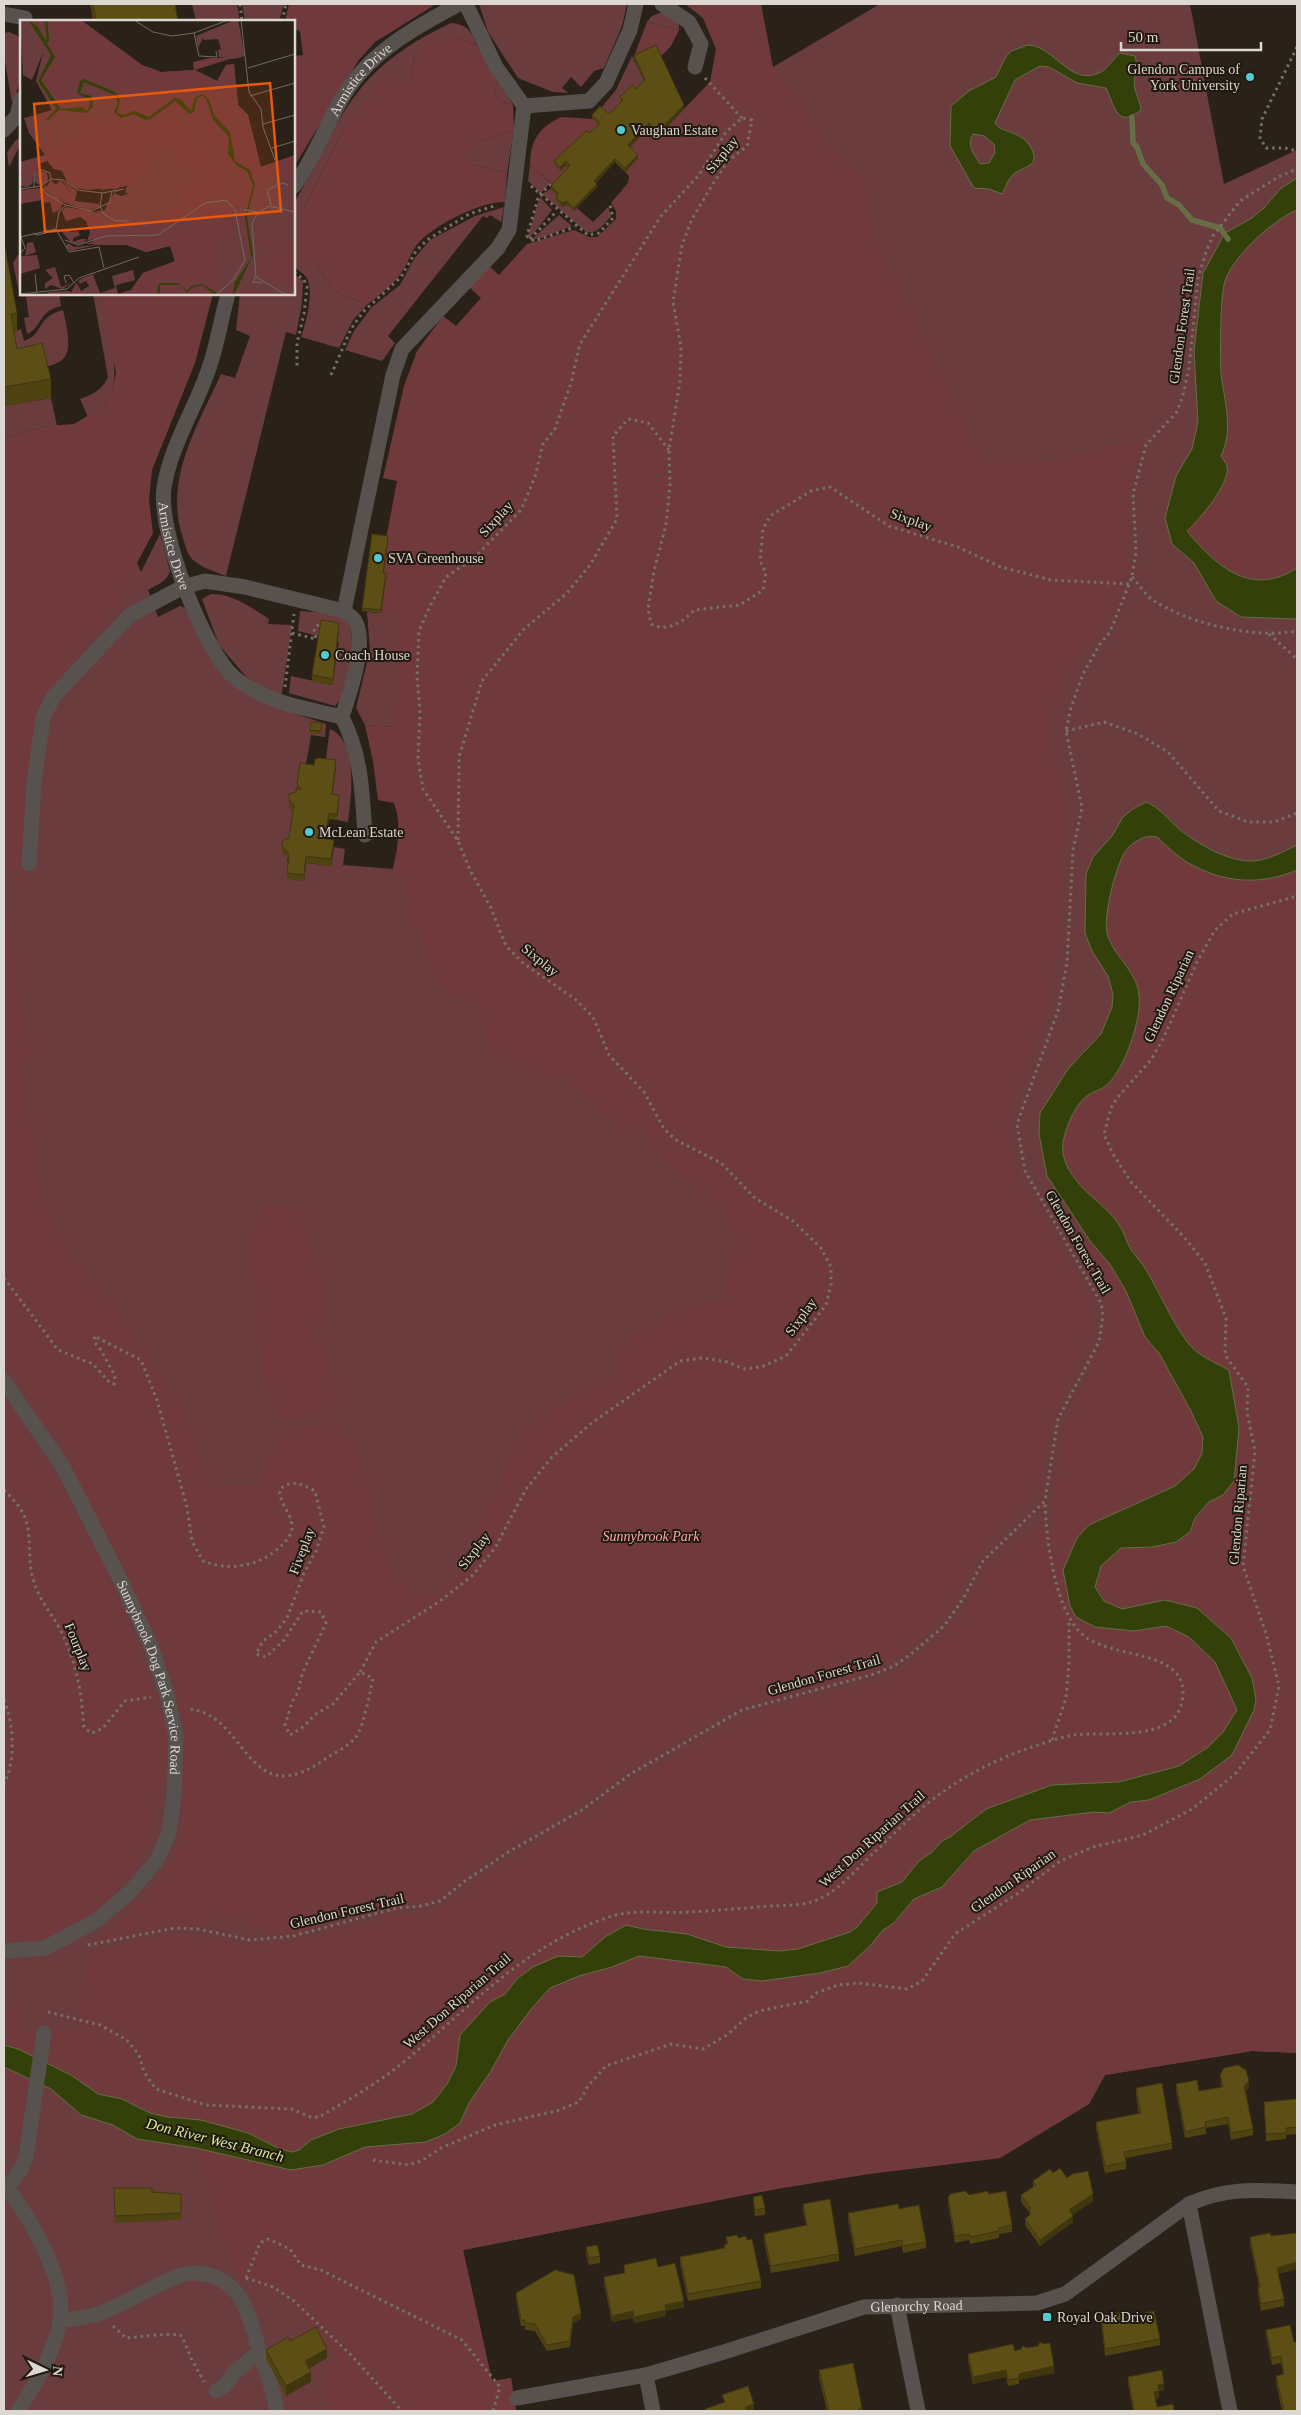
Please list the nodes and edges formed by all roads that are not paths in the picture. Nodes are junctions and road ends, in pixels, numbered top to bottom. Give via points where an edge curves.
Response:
1 (459, 4) edge
2 (466, 4) edge
3 (636, 4) edge
4 (662, 4) edge
5 (4, 14) edge
6 (24, 14) edge
7 (695, 67) road end
8 (524, 106) junction
9 (19, 118) edge
10 (4, 130) edge
11 (295, 184) edge
12 (228, 295) edge
13 (183, 587) junction
14 (344, 611) junction
15 (342, 717) junction
16 (365, 835) dead end
17 (30, 864) dead end
18 (4, 1381) edge
19 (4, 1951) edge
20 (44, 2033) dead end
21 (5, 2186) edge
22 (1297, 2192) edge
23 (1189, 2204) junction
24 (897, 2305) junction
25 (60, 2320) junction
26 (260, 2351) junction
27 (646, 2375) junction
28 (216, 2390) road end
29 (517, 2398) dead end
30 (18, 2411) edge
31 (277, 2411) edge
32 (653, 2411) edge
33 (918, 2411) edge
34 (1230, 2411) edge

1 - 11 street, Armistice Drive via 373,58 344,94
2 - 8 street via 496,66
3 - 8 street via 630,30 606,82 589,101
4 - 7 street via 689,22 701,44
5 - 6 street
8 - 14 street via 509,230 498,248 402,349 393,375
9 - 10 street
12 - 13 street, Armistice Drive via 208,370 168,469 164,489 165,513
13 - 14 street via 205,582 245,587
13 - 15 street, Armistice Drive via 210,646 229,672 253,690 283,703
13 - 17 street via 130,615 53,697 43,718 38,742
14 - 15 street via 355,620 360,634 356,665
15 - 16 street via 354,739 360,766
18 - 19 street, Sunnybrook Dog Park Service Road via 63,1467 124,1587 152,1646 176,1736 170,1833 158,1860 131,1891 96,1921 46,1948
20 - 21 street via 22,2168
21 - 25 street via 47,2256 60,2300
22 - 23 street, Glenorchy Road via 1229,2191
23 - 24 street, Glenorchy Road via 1065,2294 1050,2301
23 - 34 street
24 - 27 street, Glenorchy Road via 864,2307
24 - 33 street
25 - 26 street via 80,2320 114,2309 176,2277 202,2273 218,2277 241,2300
25 - 30 street via 38,2381
26 - 28 street
26 - 31 street
27 - 29 street, Glenorchy Road
27 - 32 street

